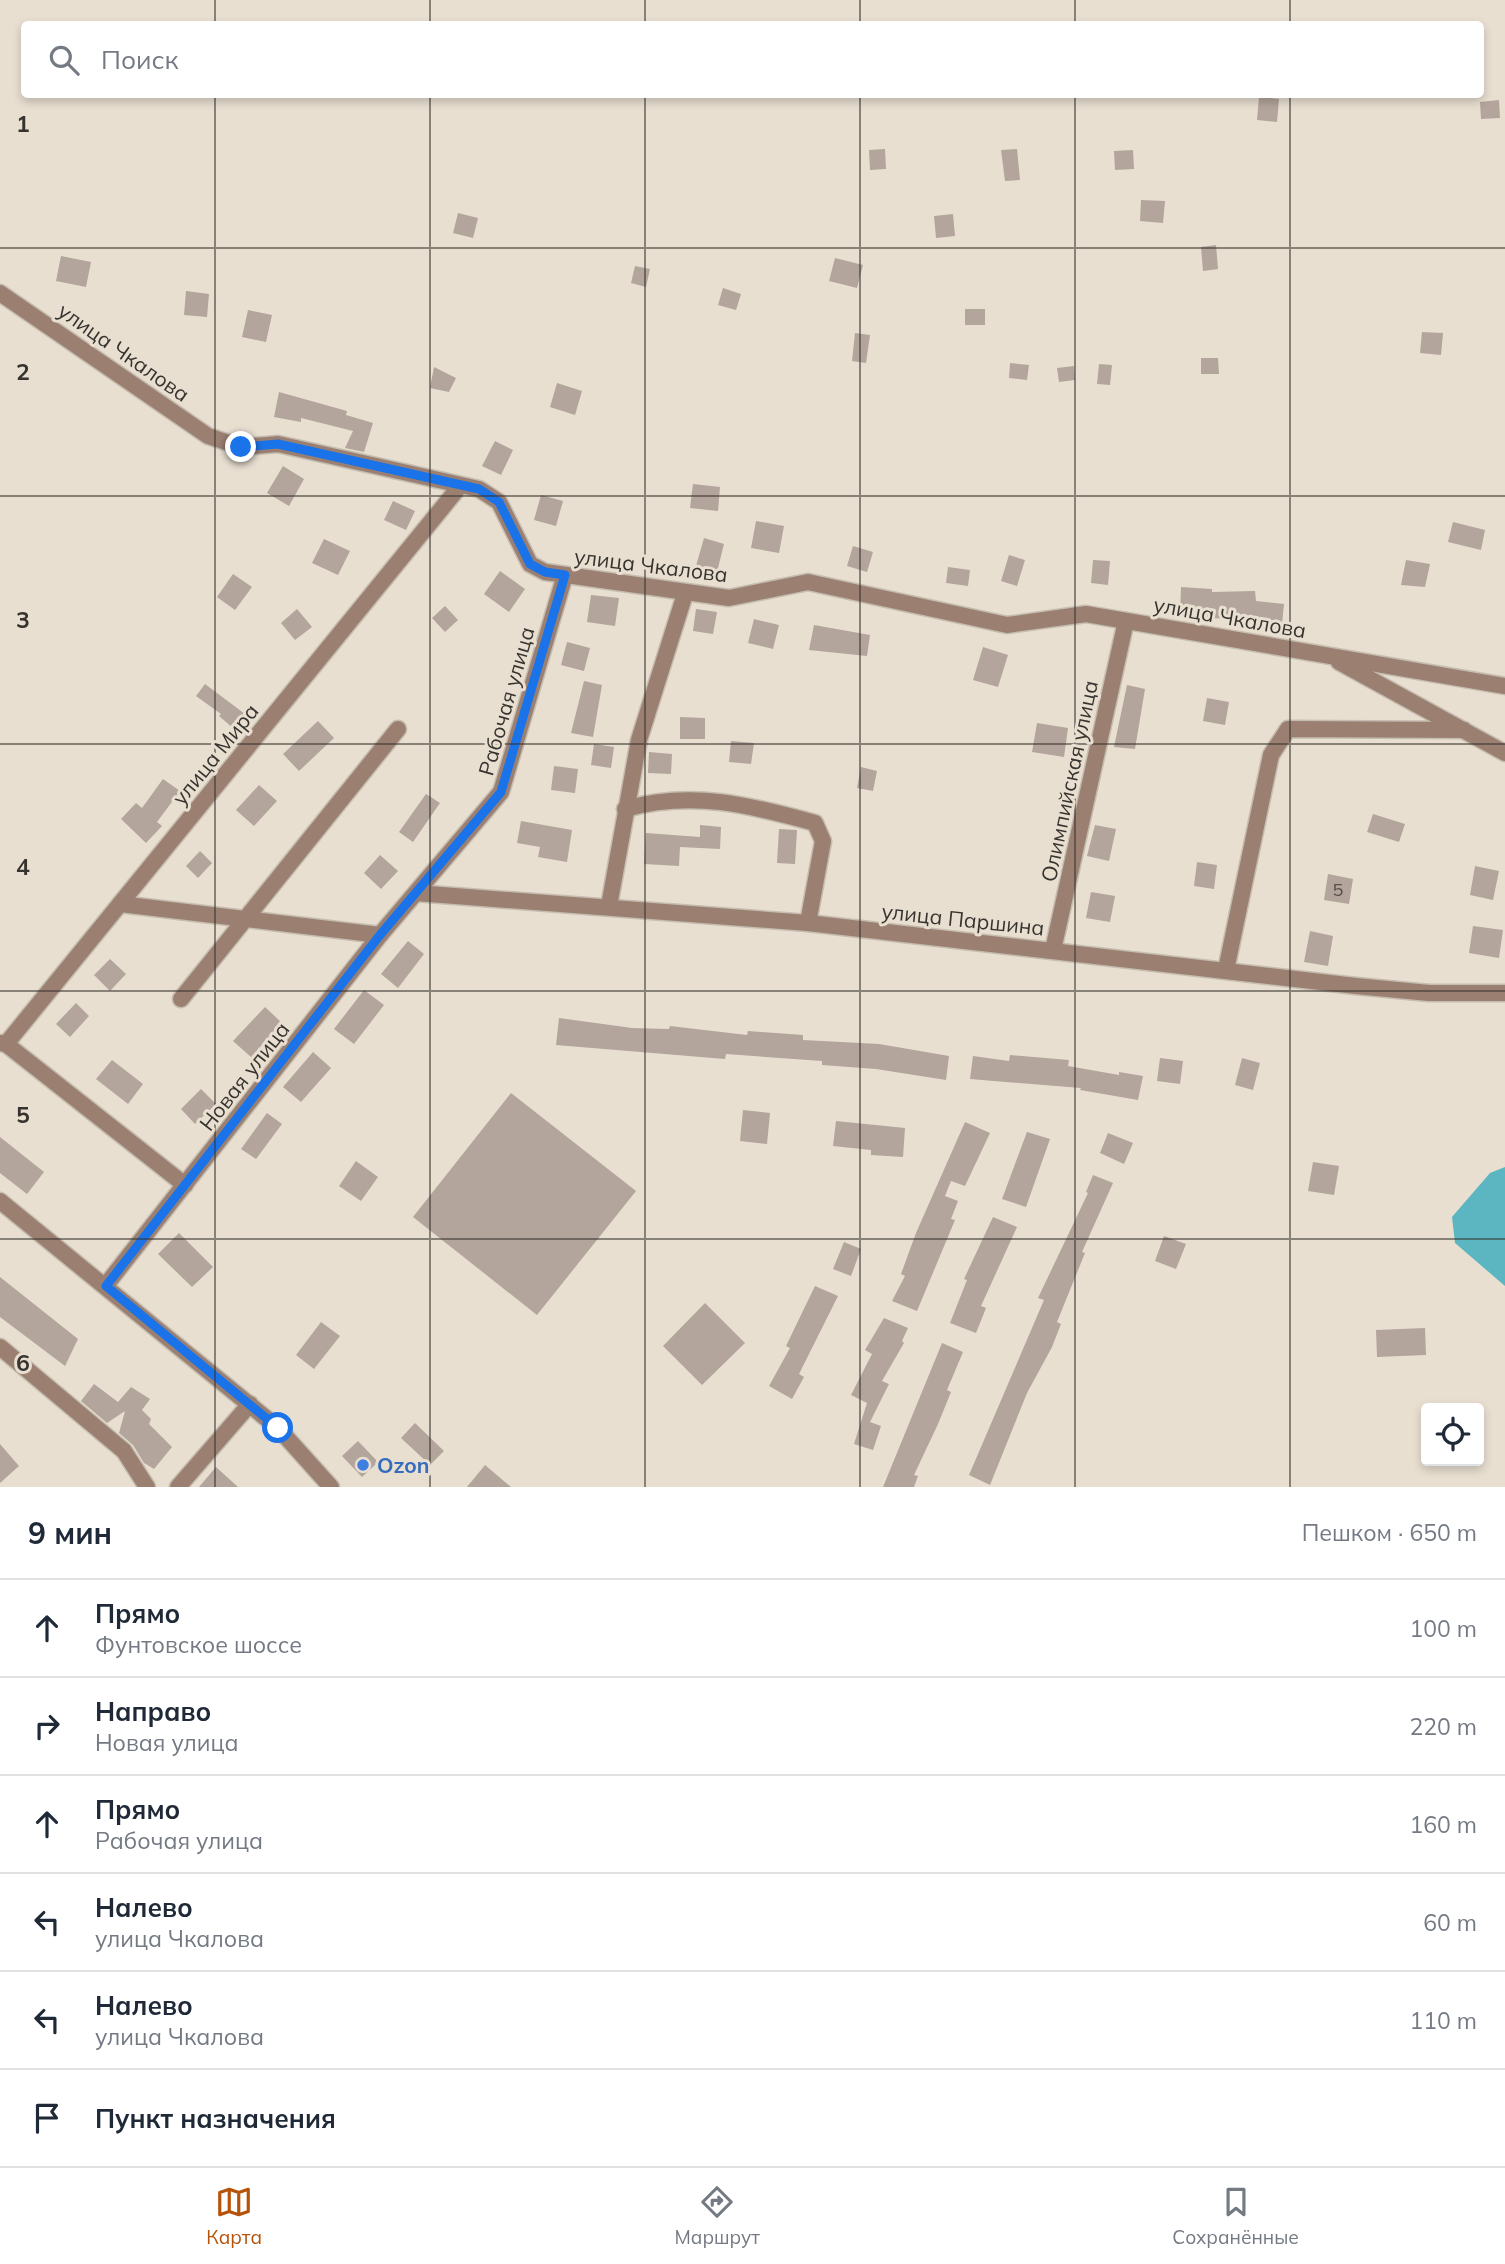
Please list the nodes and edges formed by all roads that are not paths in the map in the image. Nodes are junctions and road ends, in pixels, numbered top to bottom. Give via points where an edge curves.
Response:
1 (0, 293) edge
2 (460, 486) junction
3 (565, 575) junction
4 (685, 594) junction
5 (1126, 621) junction
6 (1327, 655) junction
7 (1505, 686) edge
8 (398, 729) dead end
9 (1464, 730) junction
10 (1505, 753) edge
11 (625, 809) junction
12 (416, 893) junction
13 (120, 904) junction
14 (609, 906) junction
15 (244, 920) junction
16 (807, 923) junction
17 (380, 935) junction
18 (1053, 950) junction
19 (1226, 970) junction
20 (1505, 993) edge
21 (181, 999) dead end
22 (3, 1044) edge
23 (185, 1185) junction
24 (1, 1203) edge
25 (106, 1286) junction
26 (0, 1347) edge
27 (250, 1404) junction
28 (147, 1487) edge
29 (178, 1487) edge
30 (331, 1487) edge

1 - 2 street, улица Чкалова via 208,436 241,447 278,444
2 - 3 street, улица Чкалова via 479,489 499,502 530,564
2 - 13 street, улица Мира
3 - 4 street, улица Чкалова
3 - 12 street, Рабочая улица via 501,792
4 - 5 street, улица Чкалова via 729,598 807,582 1007,625 1086,614
4 - 11 street via 639,740
5 - 6 street, улица Чкалова
5 - 18 street, Олимпийская улица
6 - 7 street, улица Чкалова
6 - 9 street
8 - 15 street
9 - 10 street
9 - 19 street via 1288,729 1271,755
11 - 14 street
11 - 16 street via 660,799 714,800 815,823 823,841
12 - 14 street, улица Паршина
12 - 17 street, Новая улица
13 - 15 street
13 - 22 street, улица Мира
14 - 16 street, улица Паршина
15 - 17 street
15 - 21 street
16 - 18 street, улица Паршина
17 - 23 street, Новая улица
18 - 19 street, улица Паршина
19 - 20 street, улица Паршина via 1429,993
22 - 23 street
23 - 25 street, Новая улица
24 - 25 street
25 - 27 street
26 - 28 street via 124,1451
27 - 29 street
27 - 30 street

